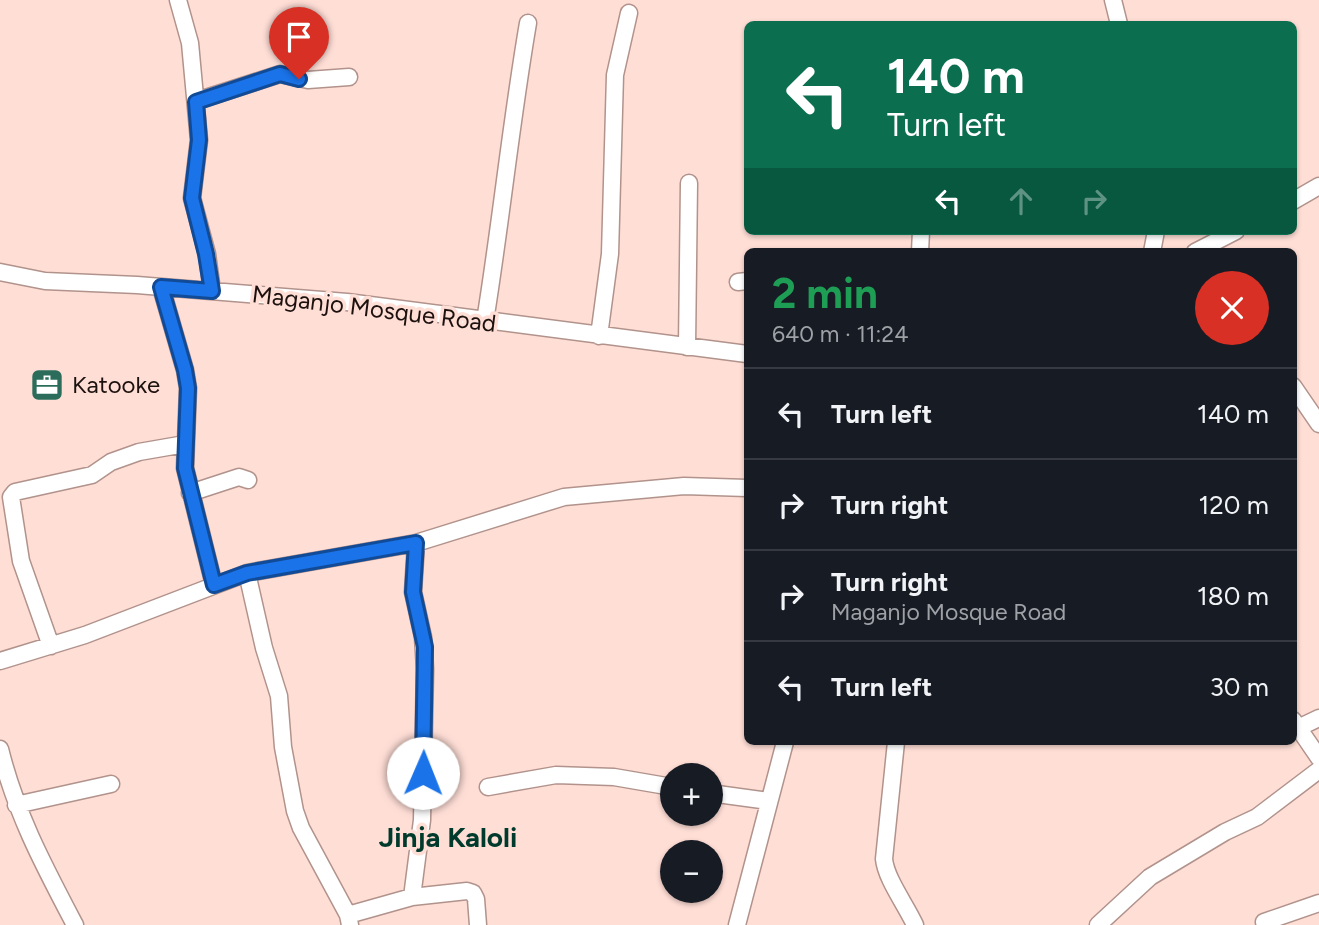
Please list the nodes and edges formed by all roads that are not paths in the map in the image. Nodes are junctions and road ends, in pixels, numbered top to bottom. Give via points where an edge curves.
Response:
1 (178, 0) edge
2 (1113, 0) edge
3 (629, 13) dead end
4 (1118, 21) edge
5 (528, 23) dead end
6 (349, 77) dead end
7 (196, 102) junction
8 (689, 183) dead end
9 (1319, 187) edge
10 (1297, 199) edge
11 (1228, 235) edge
12 (1203, 248) edge
13 (0, 272) edge
14 (161, 287) junction
15 (212, 291) junction
16 (485, 321) junction
17 (599, 336) junction
18 (687, 346) junction
19 (744, 354) edge
20 (1297, 392) edge
21 (1319, 424) edge
22 (185, 444) junction
23 (248, 480) dead end
24 (744, 488) edge
25 (190, 493) junction
26 (416, 543) junction
27 (247, 573) junction
28 (214, 585) junction
29 (51, 646) junction
30 (0, 661) edge
31 (1319, 718) edge
32 (1297, 724) edge
33 (1297, 725) edge
34 (784, 745) edge
35 (896, 745) edge
36 (0, 749) edge
37 (1319, 758) edge
38 (1319, 770) edge
39 (111, 784) dead end
40 (660, 785) edge
41 (488, 787) dead end
42 (723, 795) edge
43 (9, 797) edge
44 (769, 801) junction
45 (412, 897) junction
46 (1319, 903) edge
47 (349, 920) edge
48 (1264, 922) dead end
49 (75, 925) edge
50 (478, 925) edge
51 (737, 925) edge
52 (915, 925) edge
53 (1098, 925) edge

1 - 7 street via 190,43
2 - 4 street
3 - 17 street via 615,75 610,254
5 - 16 street
6 - 7 street via 308,80 280,74
7 - 15 street via 199,140 192,198
8 - 18 street
9 - 10 street
11 - 12 street
13 - 14 street, Maganjo Mosque Road via 45,281
14 - 15 street, Maganjo Mosque Road
14 - 22 street via 188,388
15 - 16 street, Maganjo Mosque Road via 347,302
16 - 17 street, Maganjo Mosque Road
17 - 18 street, Maganjo Mosque Road
18 - 19 street, Maganjo Mosque Road
20 - 21 street
22 - 25 street
22 - 29 street via 139,452 92,475 11,496 21,561
23 - 25 street via 239,477
24 - 26 street via 684,485 564,497
25 - 28 street
26 - 27 street
26 - 45 street via 413,592 425,669 422,820
27 - 28 street
27 - 47 street via 279,696 298,822
28 - 29 street
29 - 30 street
31 - 32 street
33 - 37 street
34 - 44 street
35 - 52 street via 884,859
36 - 43 street
38 - 53 street via 1257,817 1150,877
39 - 43 street
40 - 41 street via 614,777 556,775
42 - 44 street
43 - 49 street
44 - 51 street
45 - 47 street
45 - 50 street via 473,893
46 - 48 street

